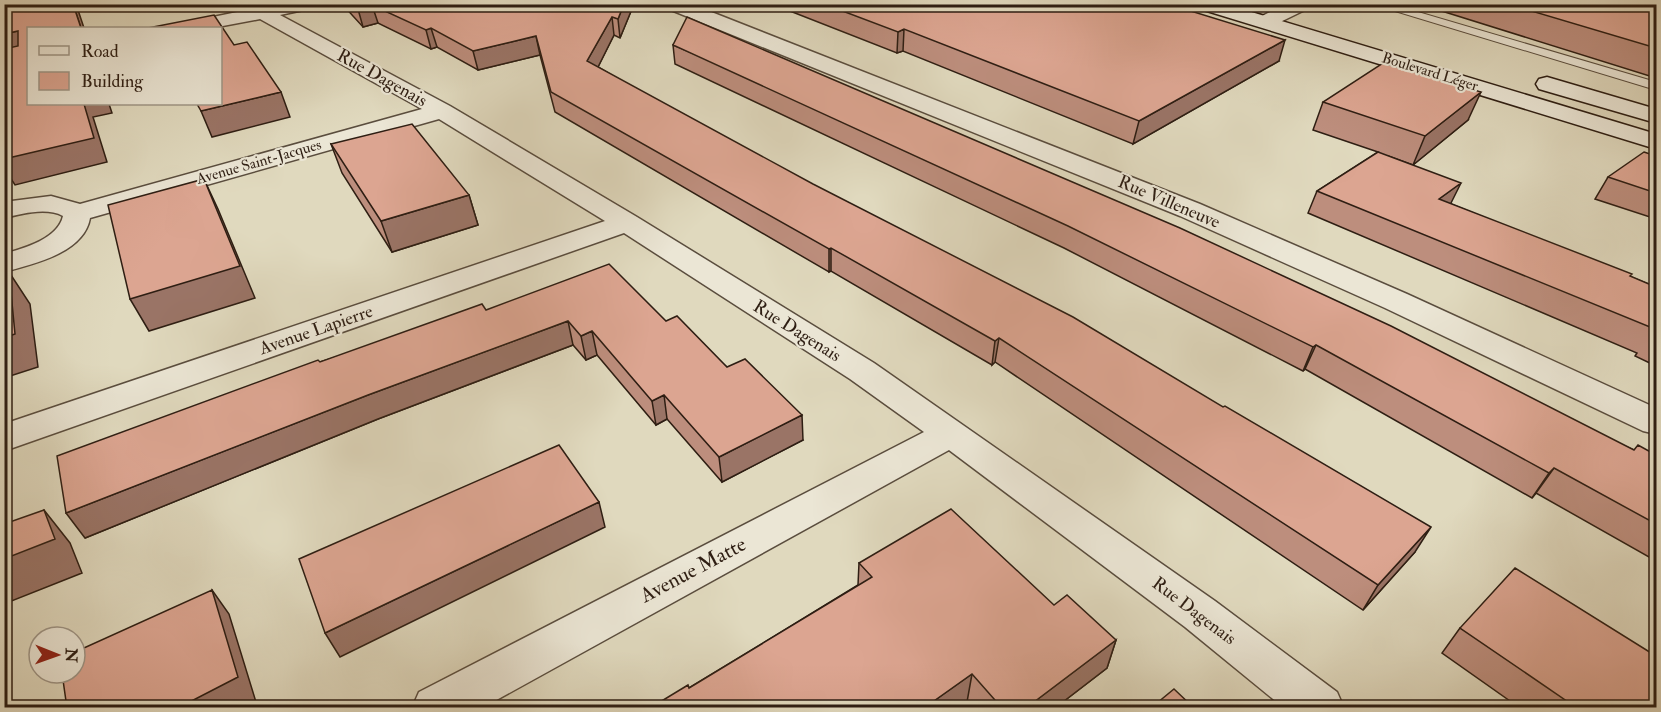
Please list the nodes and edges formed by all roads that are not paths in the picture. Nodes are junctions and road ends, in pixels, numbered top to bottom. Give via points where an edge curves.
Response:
1 (306, 4) edge
2 (673, 4) edge
3 (1204, 4) edge
4 (1377, 4) edge
5 (1401, 7) edge
6 (252, 9) edge
7 (1289, 11) edge
8 (189, 27) edge
9 (1531, 79) dead end
10 (1656, 86) edge
11 (442, 111) junction
12 (1656, 116) edge
13 (1656, 141) edge
14 (4, 210) edge
15 (76, 213) junction
16 (627, 223) junction
17 (4, 262) edge
18 (1656, 422) edge
19 (951, 433) junction
20 (4, 438) edge
21 (436, 708) edge
22 (1320, 708) edge

1 - 6 street
2 - 18 street, Rue Villeneuve via 1190,210
3 - 7 street, Boulevard Léger
4 - 5 lane
5 - 10 lane
6 - 8 street
6 - 11 street, Rue Dagenais
7 - 13 street, Boulevard Léger
9 - 12 street
11 - 15 street, Avenue Saint-Jacques
11 - 16 street, Rue Dagenais
14 - 15 street via 57,204
15 - 17 street via 77,222 55,243
16 - 19 street, Rue Dagenais via 862,371
16 - 20 street, Avenue Lapierre
19 - 21 street, Avenue Matte
19 - 22 street, Rue Dagenais via 1200,614

